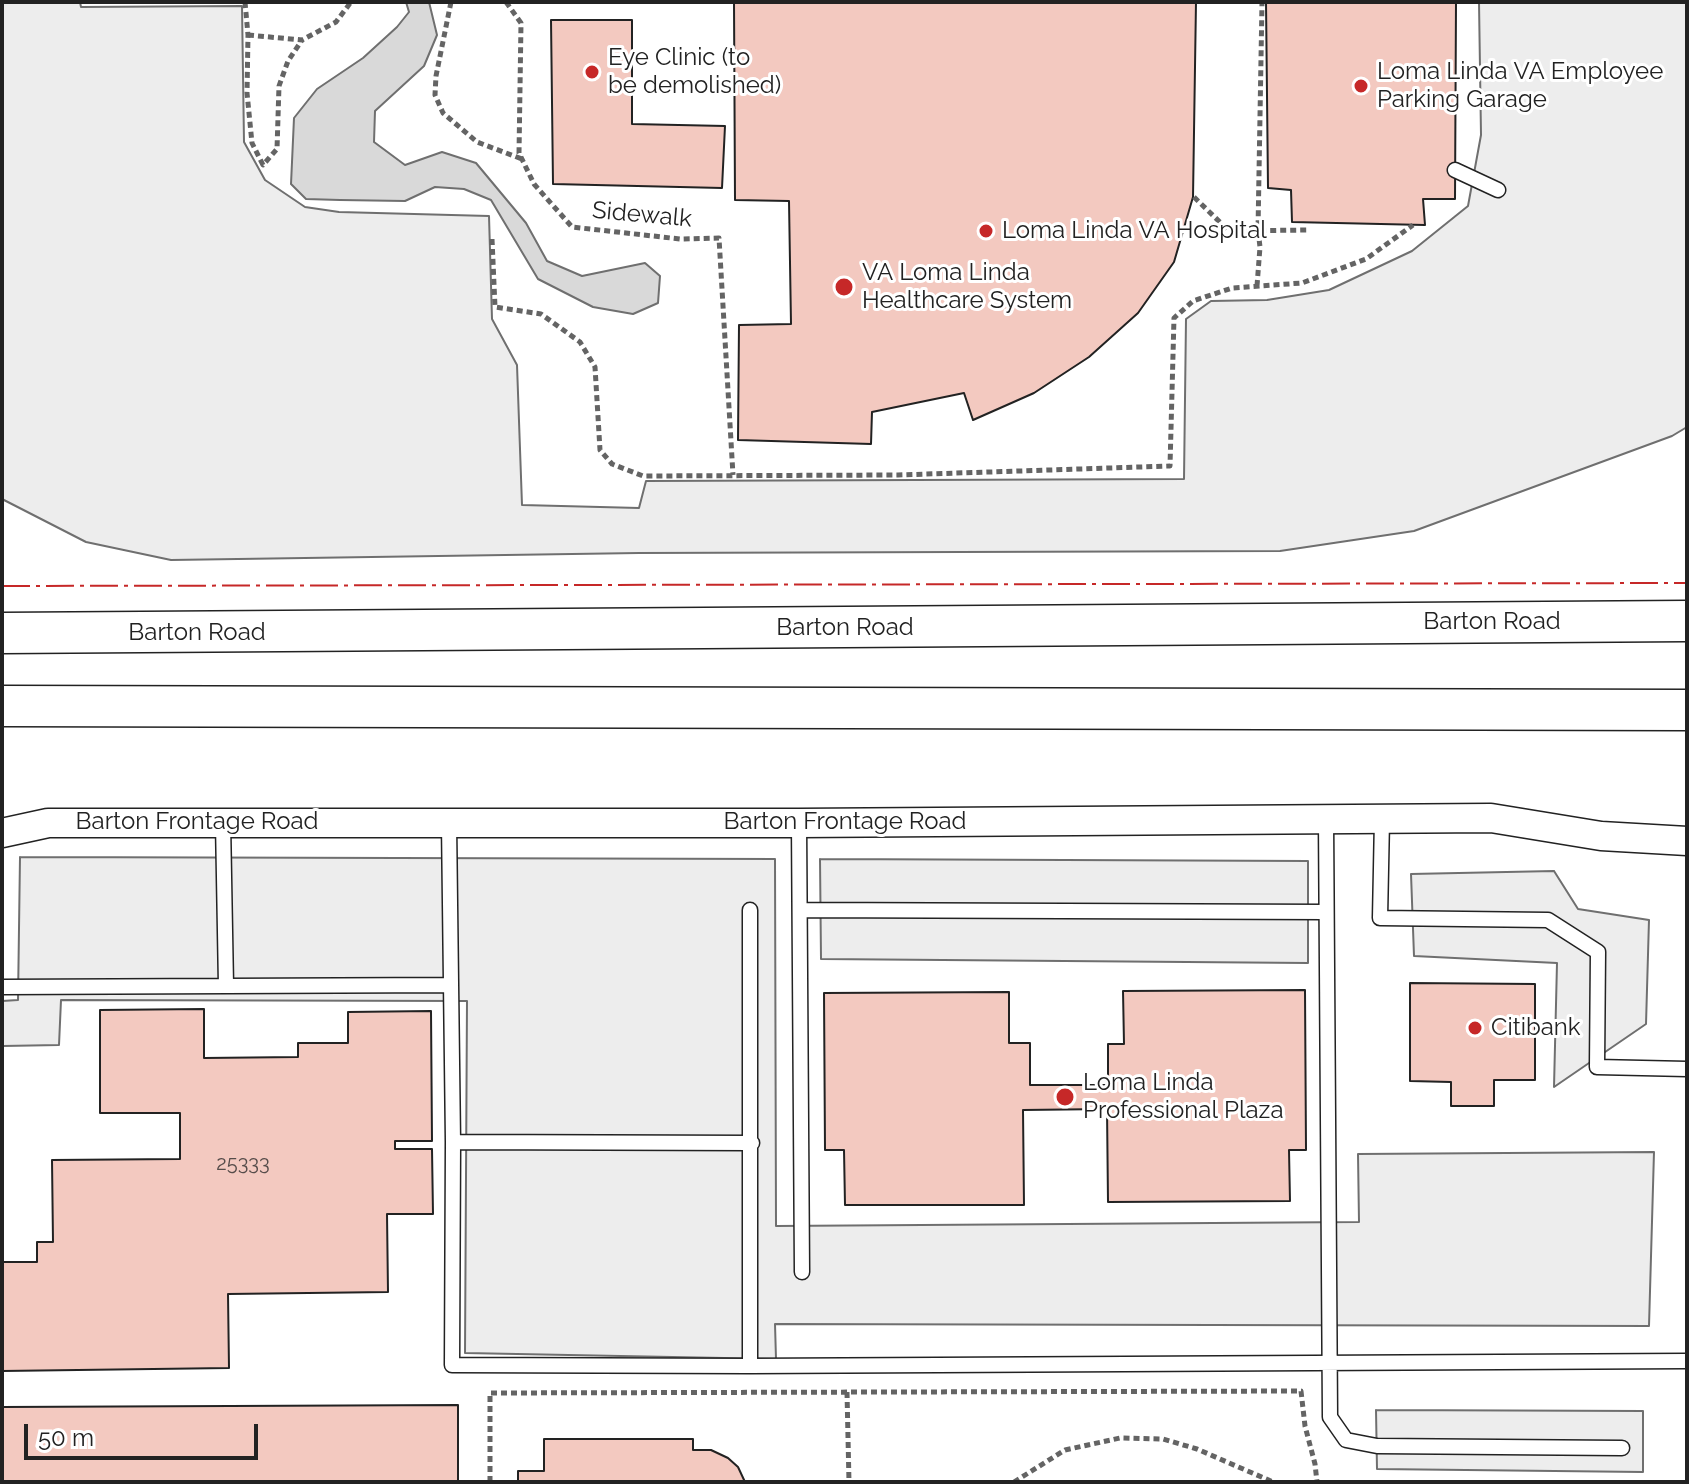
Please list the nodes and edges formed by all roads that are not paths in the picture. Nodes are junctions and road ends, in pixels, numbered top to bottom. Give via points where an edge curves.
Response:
1 (1455, 170) dead end
2 (1498, 190) dead end
3 (1687, 621) edge
4 (2, 633) edge
5 (2, 706) edge
6 (1687, 710) edge
7 (1326, 819) junction
8 (1382, 819) junction
9 (223, 822) junction
10 (449, 823) junction
11 (799, 823) junction
12 (2, 833) edge
13 (1687, 841) edge
14 (750, 910) dead end
15 (801, 910) junction
16 (1326, 912) junction
17 (451, 985) junction
18 (226, 986) junction
19 (2, 987) edge
20 (1687, 1069) edge
21 (453, 1142) junction
22 (752, 1143) junction
23 (802, 1272) dead end
24 (1687, 1361) edge
25 (1329, 1362) junction
26 (750, 1366) junction
27 (1622, 1448) dead end

1 - 2 lane
3 - 4 main road, Barton Road
5 - 6 main road
7 - 8 street, Barton Frontage Road
7 - 11 street, Barton Frontage Road
7 - 16 lane
8 - 13 street, Barton Frontage Road via 1491,818 1601,836
8 - 20 lane via 1380,918 1548,920 1598,952 1597,1067
9 - 10 street, Barton Frontage Road
9 - 12 street, Barton Frontage Road via 48,823
9 - 18 lane
10 - 11 street, Barton Frontage Road
10 - 17 lane
11 - 15 lane
14 - 22 lane
15 - 16 lane
15 - 23 lane
16 - 25 lane
17 - 18 lane
17 - 21 lane
18 - 19 lane
21 - 22 lane
21 - 26 lane via 452,1365
22 - 26 lane
24 - 25 lane
25 - 26 lane
25 - 27 lane via 1330,1417 1346,1440 1377,1446

